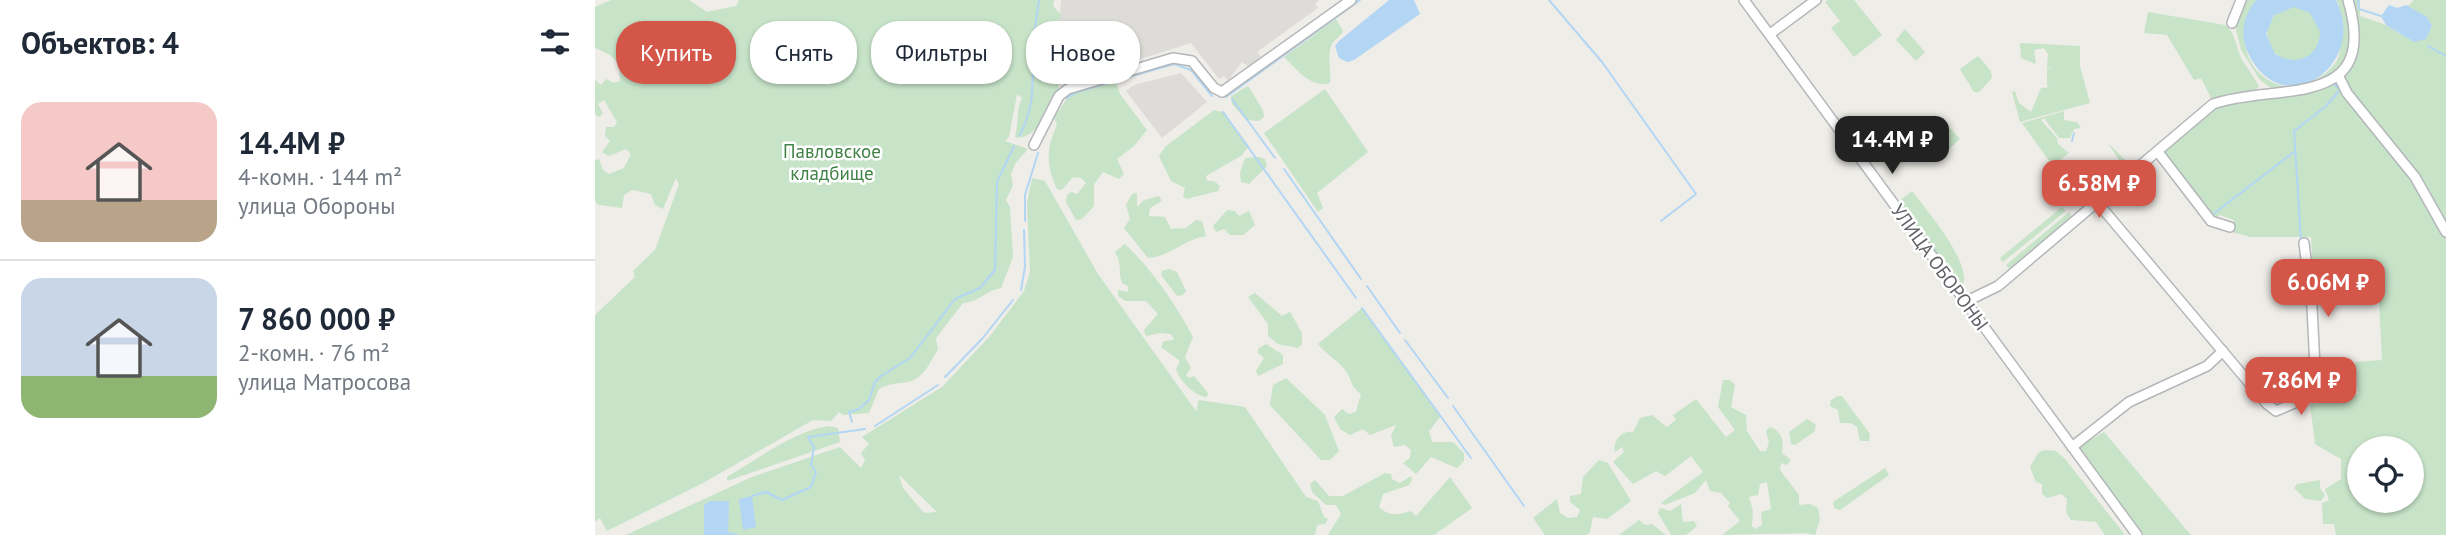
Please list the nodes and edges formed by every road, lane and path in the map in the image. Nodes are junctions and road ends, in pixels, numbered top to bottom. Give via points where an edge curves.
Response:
1 (1351, 0) edge
2 (1744, 0) edge
3 (1816, 0) edge
4 (2241, 0) edge
5 (2348, 0) edge
6 (2231, 23) dead end
7 (1770, 34) junction
8 (2338, 75) junction
9 (1034, 145) dead end
10 (2158, 152) junction
11 (2097, 202) junction
12 (2230, 227) dead end
13 (2446, 232) edge
14 (2304, 243) dead end
15 (1965, 302) junction
16 (2223, 351) junction
17 (2072, 447) junction
18 (2137, 535) edge

1 - 9 street via 1222,92 1192,61 1173,58 1067,89
2 - 7 street, УЛИЦА ОБОРОНЫ
3 - 7 street
4 - 6 street
5 - 8 street via 2353,45
7 - 15 street, УЛИЦА ОБОРОНЫ
8 - 10 street via 2312,88 2213,104
8 - 13 street via 2347,93 2415,177
10 - 11 street
10 - 12 street via 2211,221
11 - 15 street via 1998,286
11 - 16 street
14 - 16 street via 2316,387 2308,397 2276,411
15 - 17 street, УЛИЦА ОБОРОНЫ
16 - 17 street via 2207,366 2129,402
17 - 18 street, УЛИЦА ОБОРОНЫ

